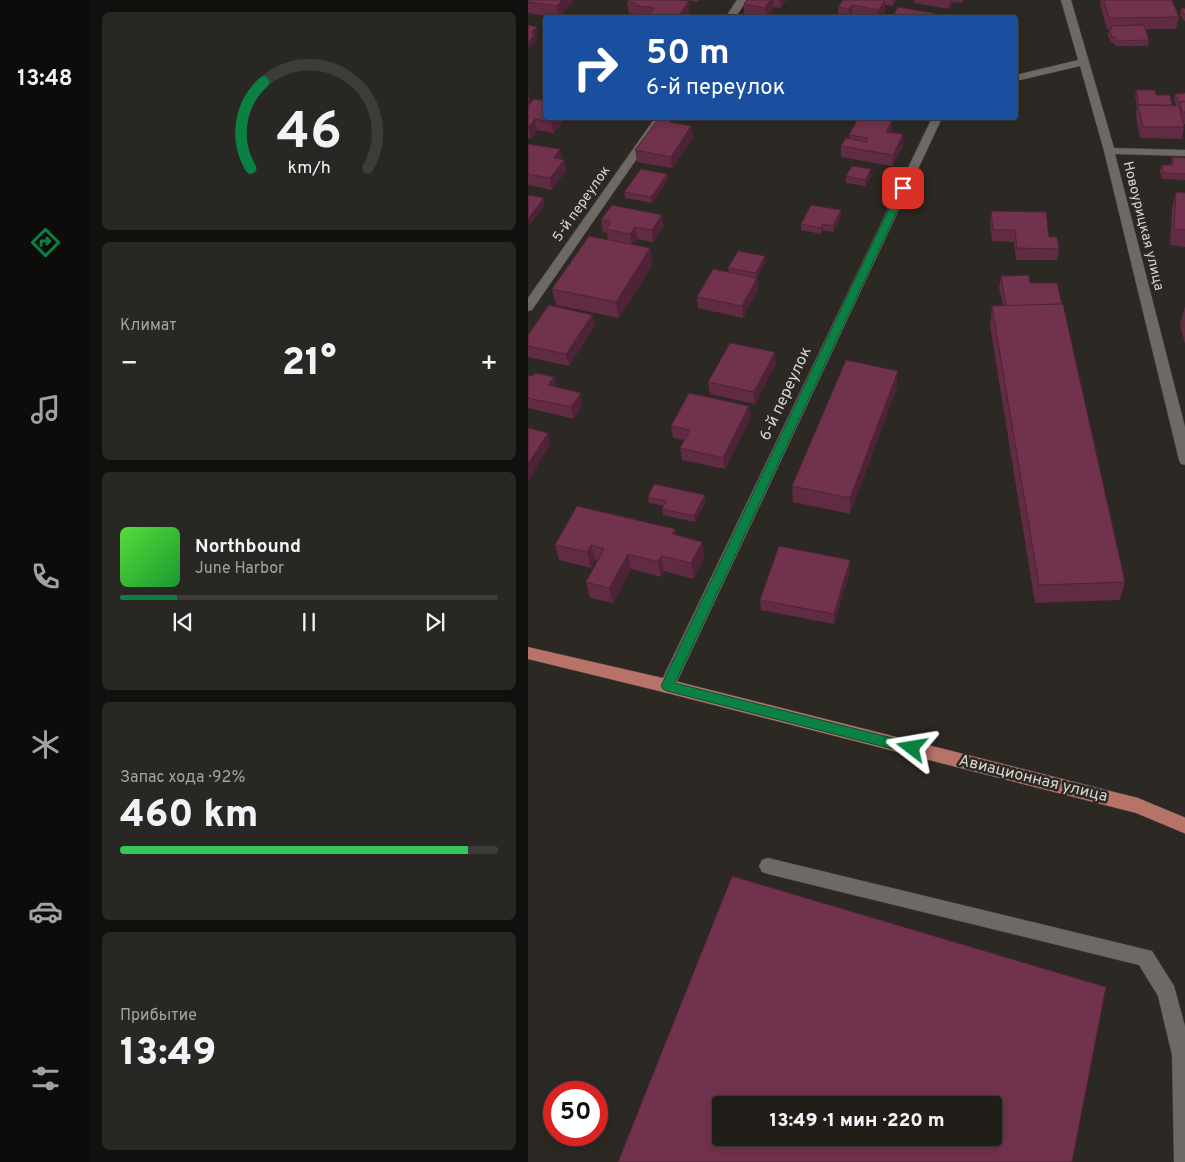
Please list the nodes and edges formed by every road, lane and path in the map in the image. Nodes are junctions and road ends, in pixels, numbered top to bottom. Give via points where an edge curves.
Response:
1 (742, 0) edge
2 (1066, 0) edge
3 (732, 15) edge
4 (1084, 62) junction
5 (1018, 78) edge
6 (659, 120) edge
7 (936, 120) edge
8 (1109, 151) junction
9 (1186, 153) edge
10 (528, 307) edge
11 (1186, 460) edge
12 (528, 653) edge
13 (667, 686) junction
14 (1186, 826) edge
15 (768, 866) dead end
16 (1184, 1162) edge

1 - 3 street
2 - 4 street, Новоурицкая улица
4 - 5 street
4 - 8 street, Новоурицкая улица
6 - 10 street, 5-й переулок
7 - 13 street, 6-й переулок
8 - 9 street
8 - 11 street, Новоурицкая улица
12 - 13 main road, Авиационная улица
13 - 14 main road, Авиационная улица via 1138,806
15 - 16 street via 1145,957 1167,993 1182,1055

